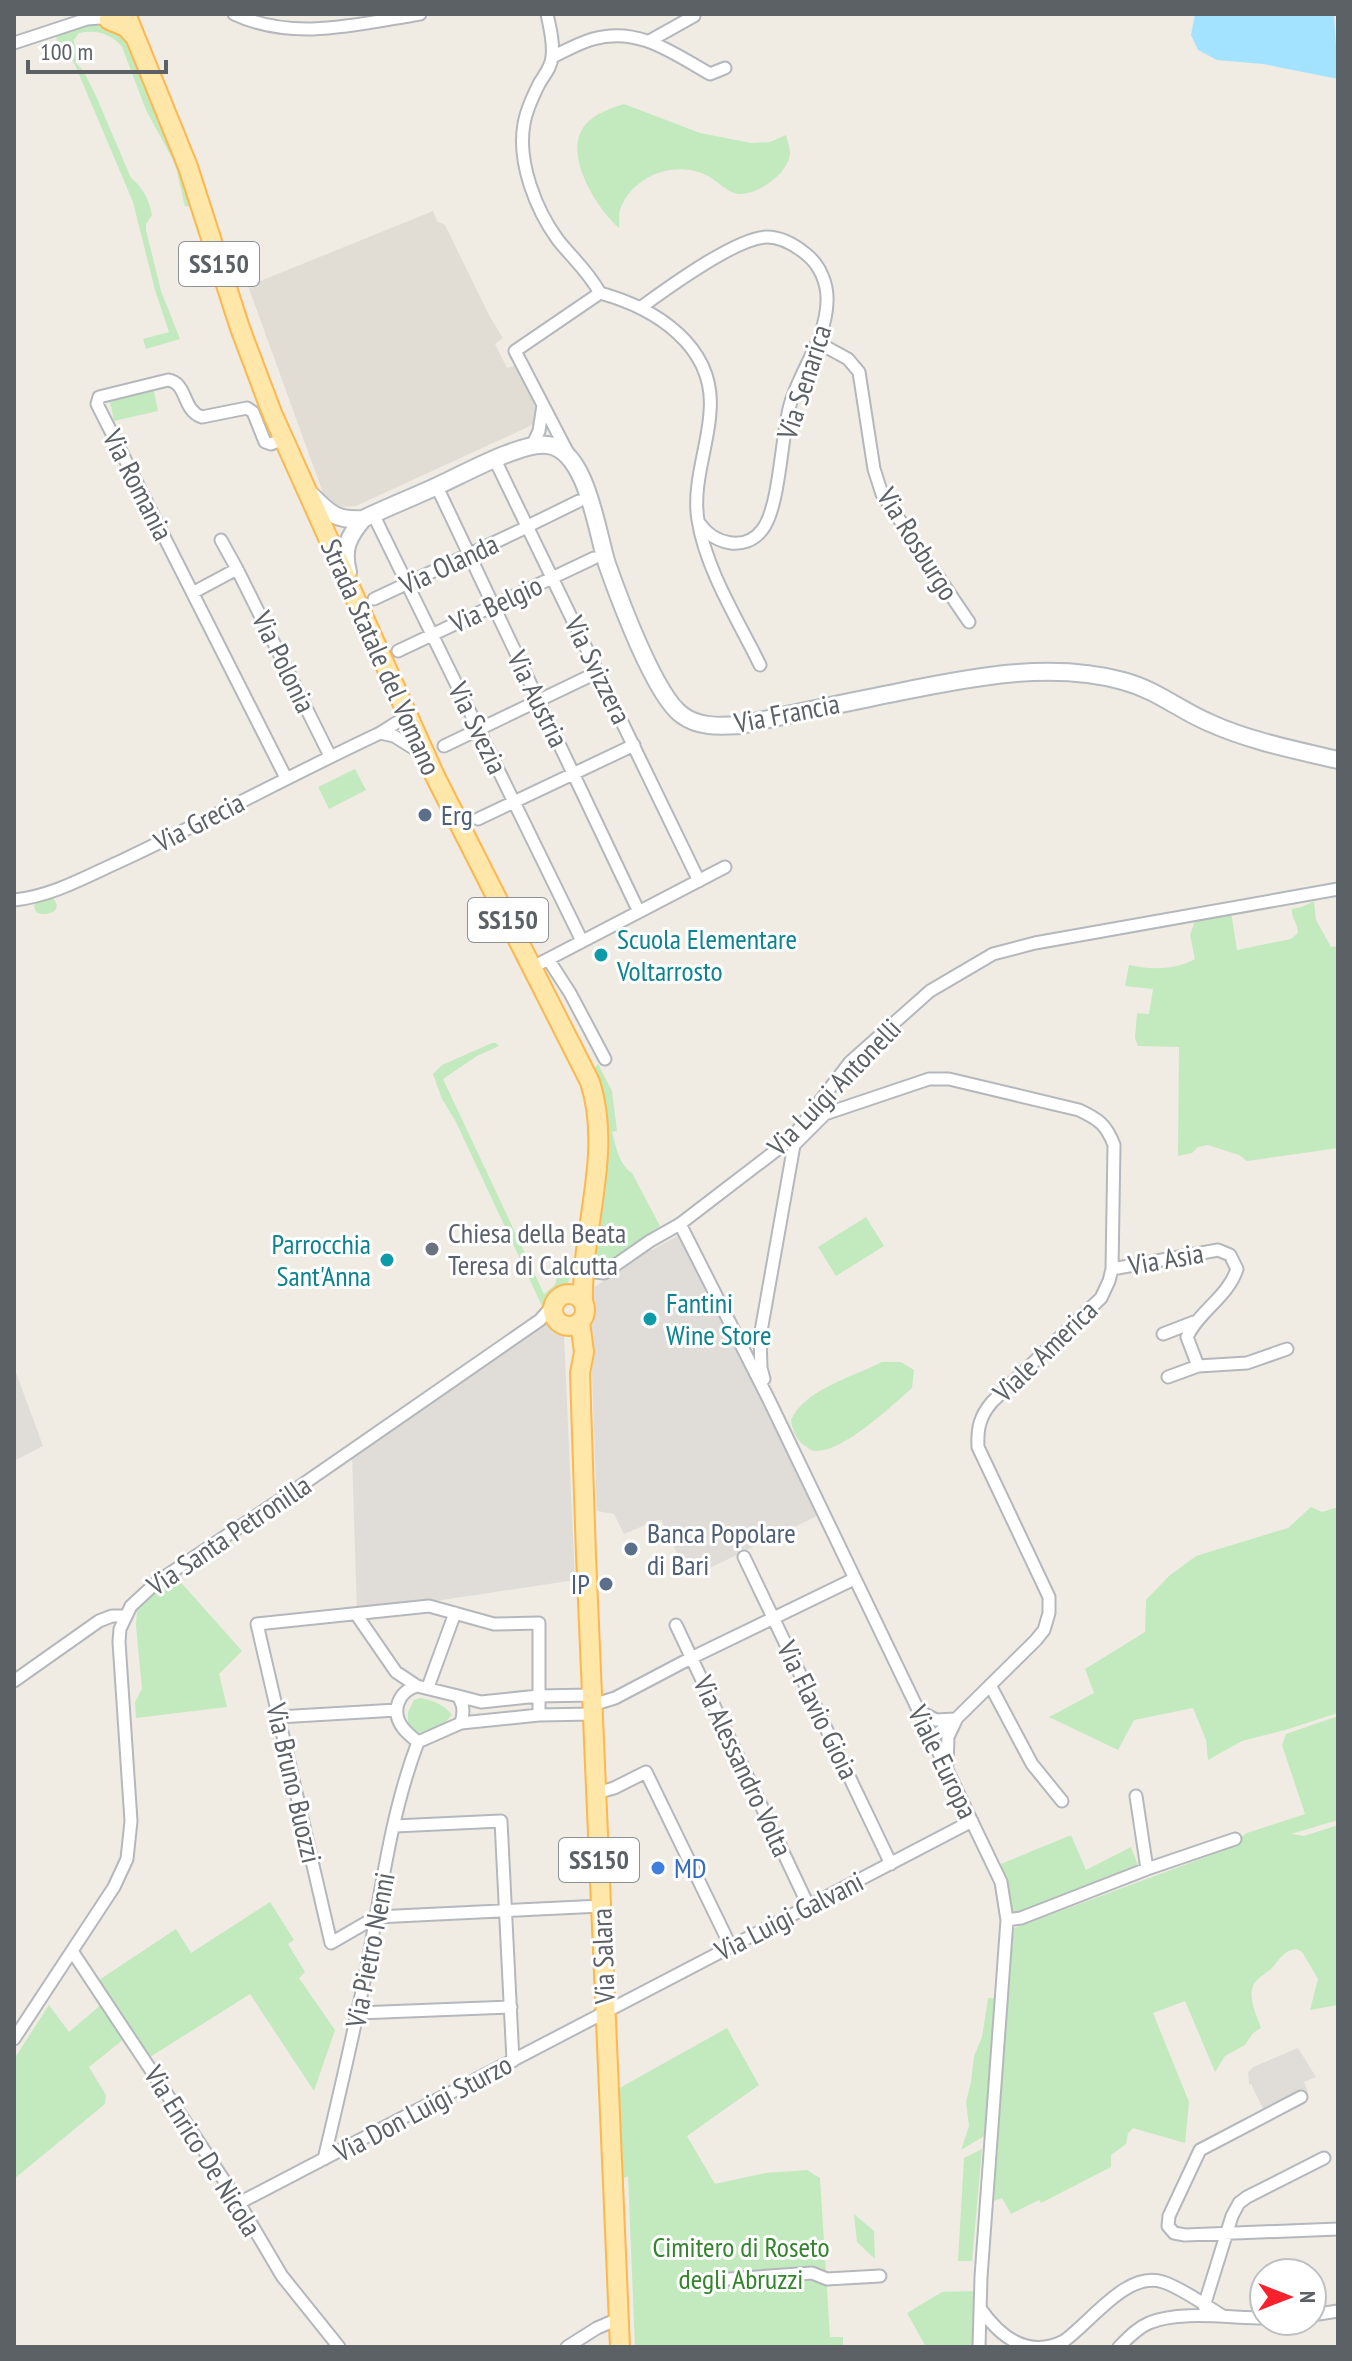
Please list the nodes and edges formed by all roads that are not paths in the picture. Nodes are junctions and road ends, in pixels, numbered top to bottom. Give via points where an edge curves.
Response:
1 (234, 14) edge
2 (420, 14) edge
3 (547, 14) edge
4 (694, 16) dead end
5 (102, 17) edge
6 (651, 40) junction
7 (14, 43) edge
8 (552, 57) junction
9 (725, 68) dead end
10 (600, 293) junction
11 (640, 308) junction
12 (817, 342) junction
13 (543, 405) junction
14 (553, 424) junction
15 (283, 439) junction
16 (538, 445) junction
17 (570, 458) junction
18 (495, 460) junction
19 (437, 487) junction
20 (307, 492) junction
21 (579, 501) dead end
22 (360, 521) junction
23 (698, 521) junction
24 (526, 528) junction
25 (327, 536) junction
26 (221, 540) dead end
27 (469, 556) junction
28 (594, 558) dead end
29 (237, 569) junction
30 (553, 577) junction
31 (408, 583) junction
32 (194, 592) junction
33 (353, 595) junction
34 (374, 599) dead end
35 (492, 606) junction
36 (969, 622) dead end
37 (432, 633) junction
38 (398, 651) dead end
39 (760, 665) dead end
40 (598, 672) junction
41 (538, 700) junction
42 (411, 724) junction
43 (478, 729) junction
44 (380, 733) junction
45 (394, 736) junction
46 (634, 745) junction
47 (444, 746) dead end
48 (330, 756) junction
49 (426, 756) junction
50 (1338, 760) edge
51 (574, 774) junction
52 (286, 778) junction
53 (514, 802) junction
54 (478, 819) dead end
55 (725, 867) dead end
56 (699, 881) junction
57 (1338, 889) edge
58 (14, 900) edge
59 (639, 912) junction
60 (582, 941) junction
61 (540, 963) junction
62 (582, 1065) junction
63 (792, 1142) junction
64 (680, 1224) junction
65 (1112, 1269) junction
66 (584, 1270) junction
67 (564, 1312) junction
68 (1194, 1322) junction
69 (1163, 1334) dead end
70 (1287, 1349) dead end
71 (1198, 1366) junction
72 (1168, 1377) dead end
73 (769, 1400) junction
74 (744, 1557) dead end
75 (854, 1579) junction
76 (455, 1613) junction
77 (356, 1614) junction
78 (125, 1616) junction
79 (773, 1618) junction
80 (676, 1625) dead end
81 (691, 1658) junction
82 (14, 1681) edge
83 (990, 1685) junction
84 (422, 1686) junction
85 (458, 1696) junction
86 (538, 1696) junction
87 (592, 1704) junction
88 (397, 1710) junction
89 (918, 1711) junction
90 (539, 1715) junction
91 (278, 1717) junction
92 (956, 1719) junction
93 (461, 1723) junction
94 (932, 1738) junction
95 (418, 1742) junction
96 (947, 1769) junction
97 (596, 1793) junction
98 (1136, 1796) dead end
99 (1062, 1801) dead end
100 (972, 1821) junction
101 (395, 1826) junction
102 (1235, 1839) dead end
103 (891, 1864) junction
104 (1147, 1869) junction
105 (601, 1906) junction
106 (809, 1907) junction
107 (507, 1910) junction
108 (376, 1917) junction
109 (1007, 1920) junction
110 (730, 1945) junction
111 (72, 1951) junction
112 (511, 2007) junction
113 (605, 2011) junction
114 (358, 2013) junction
115 (14, 2039) edge
116 (513, 2061) junction
117 (1301, 2097) dead end
118 (1324, 2158) dead end
119 (324, 2159) junction
120 (239, 2203) junction
121 (1338, 2229) edge
122 (1226, 2234) junction
123 (880, 2276) dead end
124 (687, 2282) dead end
125 (1182, 2292) junction
126 (1204, 2306) junction
127 (980, 2308) junction
128 (1223, 2316) junction
129 (1183, 2317) junction
130 (1248, 2317) edge
131 (618, 2319) junction
132 (1002, 2335) junction
133 (1062, 2344) edge
134 (339, 2347) edge
135 (567, 2347) edge
136 (620, 2347) edge
137 (979, 2347) edge
138 (1119, 2347) edge

1 - 2 street via 279,28 321,30
3 - 8 street
4 - 6 street
5 - 7 street
5 - 15 main road, Strada Statale del Vomano / SS150 via 134,36 188,167 252,363
6 - 8 street via 593,39
6 - 9 street via 710,74
8 - 10 street via 524,123 523,149 541,213
10 - 11 street
10 - 13 street via 515,351
11 - 12 street, Via Senarica via 731,248 748,240 778,238 808,255 825,282 828,300
11 - 23 street via 672,326 690,345 709,387
12 - 23 street, Via Senarica via 790,406 773,505 762,531 742,543 730,543 708,536
12 - 36 street, Via Rosburgo via 848,359 859,372 882,494
13 - 14 street
13 - 16 street
14 - 16 street via 550,440
14 - 17 street
15 - 20 main road, Strada Statale del Vomano / SS150
15 - 32 street, Via Romania via 265,442 247,408 196,416 174,380 99,397 97,404
16 - 17 main road via 557,448
16 - 18 main road
17 - 50 main road, Via Francia via 583,481 642,651 667,701 698,723 741,725 968,678 1090,674 1150,690 1210,724
18 - 19 main road
18 - 24 street, Via Svizzera
19 - 22 main road
19 - 27 street, Via Austria
20 - 22 main road via 332,515
20 - 25 main road, Strada Statale del Vomano / SS150
21 - 24 street, Via Olanda
22 - 25 main road via 339,536
22 - 31 street, Via Svezia
22 - 33 main road via 346,544
23 - 39 street via 705,552
24 - 27 street, Via Olanda
24 - 30 street, Via Svizzera
25 - 33 main road, Strada Statale del Vomano / SS150
26 - 29 street, Via Polonia
27 - 31 street, Via Olanda
27 - 35 street, Via Austria
28 - 30 street, Via Belgio
29 - 32 street
29 - 48 street, Via Polonia
30 - 35 street, Via Belgio
30 - 40 street, Via Svizzera
31 - 34 street, Via Olanda
31 - 37 street, Via Svezia
32 - 52 street, Via Romania
33 - 42 main road, Strada Statale del Vomano / SS150
35 - 37 street, Via Belgio
35 - 41 street, Via Austria
37 - 38 street, Via Belgio
37 - 43 street, Via Svezia
40 - 41 street
40 - 46 street, Via Svizzera
41 - 43 street
41 - 51 street, Via Austria
42 - 44 street, Via Grecia
42 - 45 street
42 - 49 main road, Strada Statale del Vomano / SS150
43 - 47 street
43 - 53 street, Via Svezia
44 - 45 street
44 - 48 street, Via Grecia
45 - 49 street
46 - 51 street
46 - 56 street, Via Svizzera
48 - 52 street, Via Grecia
49 - 61 main road, Strada Statale del Vomano / SS150
51 - 53 street
51 - 59 street, Via Austria
52 - 58 street, Via Grecia via 53,892
53 - 54 street
53 - 60 street, Via Svezia
55 - 56 street
56 - 59 street
57 - 63 street, Via Luigi Antonelli via 993,954 930,991 850,1062
59 - 60 street
60 - 61 street
61 - 62 main road, Strada Statale del Vomano / SS150
61 - 62 street via 570,993 603,1057
62 - 66 main road, Strada Statale del Vomano / SS150 via 594,1096 599,1133
63 - 64 street, Via Luigi Antonelli
63 - 65 street, Viale America via 825,1114 929,1079 949,1079 1079,1110 1099,1120 1114,1145
63 - 73 street via 760,1337
64 - 66 street, Via Luigi Antonelli via 604,1273
64 - 73 street, Viale Europa
65 - 68 street, Via Asia via 1218,1250 1230,1255 1237,1269 1232,1284
65 - 83 street, Viale America via 1101,1298 982,1414 978,1447 1049,1597 1044,1630
66 - 67 main road, Strada Statale del Vomano / SS150
67 - 78 street, Via Santa Petronilla via 157,1582
67 - 87 main road, Via Salara / SS150 via 584,1352 580,1373
68 - 69 street, Via Asia
68 - 71 street via 1187,1337
70 - 71 street via 1247,1363
71 - 72 street
73 - 75 street, Viale Europa
74 - 79 street, Via Flavio Gioia
75 - 79 street
75 - 89 street, Viale Europa
76 - 77 street via 429,1606
76 - 84 street
76 - 86 street via 494,1624 539,1623
77 - 84 street via 396,1672
77 - 91 street, Via Bruno Buozzi via 257,1624
78 - 82 street via 99,1621
78 - 111 street, Via Santa Petronilla via 119,1642 130,1841 122,1872
79 - 81 street
79 - 103 street, Via Flavio Gioia
80 - 81 street, Via Alessandro Volta
81 - 87 street via 615,1698
81 - 106 street, Via Alessandro Volta
83 - 92 street, Viale America
83 - 99 street via 1032,1764
84 - 85 street
84 - 88 street via 402,1694
85 - 86 street via 481,1702
85 - 93 street via 464,1713
86 - 87 street
86 - 90 street
87 - 90 street
87 - 97 main road, Via Salara / SS150
88 - 91 street
88 - 95 street via 403,1729
89 - 92 street via 936,1720
89 - 94 street, Viale Europa
90 - 93 street
91 - 108 street, Via Bruno Buozzi via 331,1943
92 - 94 street, Viale America
92 - 96 street via 948,1737
93 - 95 street
94 - 96 street, Viale Europa
95 - 101 street, Via Pietro Nenni
96 - 100 street, Viale Europa
97 - 105 main road, Via Salara / SS150
97 - 110 street via 646,1772
98 - 104 street
100 - 103 street, Via Luigi Galvani
100 - 109 street, Viale Europa via 1001,1882
101 - 107 street via 501,1821
101 - 108 street, Via Pietro Nenni
102 - 104 street
103 - 106 street, Via Luigi Galvani
104 - 109 street
105 - 107 street
105 - 113 main road, Via Salara / SS150
106 - 110 street, Via Luigi Galvani
107 - 108 street
107 - 112 street
108 - 114 street, Via Pietro Nenni
109 - 127 street, Viale Europa
110 - 113 street, Via Luigi Galvani
111 - 115 street, Via Santa Petronilla
111 - 120 street, Via Enrico De Nicola
112 - 114 street
112 - 116 street
113 - 116 street, Via Don Luigi Sturzo
113 - 131 main road, Via Salara / SS150
114 - 119 street, Via Pietro Nenni
116 - 119 street, Via Don Luigi Sturzo
117 - 122 street via 1207,2145 1195,2157 1168,2226 1181,2234
118 - 122 street via 1244,2199
119 - 120 street, Via Don Luigi Sturzo
120 - 134 street, Via Enrico De Nicola via 282,2276
121 - 122 street
122 - 126 street
123 - 124 street via 827,2279 812,2273
125 - 126 street
125 - 129 street via 1188,2304
125 - 133 street via 1145,2279 1125,2288
126 - 128 street
127 - 132 street
127 - 137 street, Viale Europa
128 - 129 street
128 - 130 street
129 - 138 street via 1147,2323
131 - 135 street
131 - 136 main road, Via Salara / SS150
132 - 133 street via 1029,2346
132 - 137 street via 987,2337

